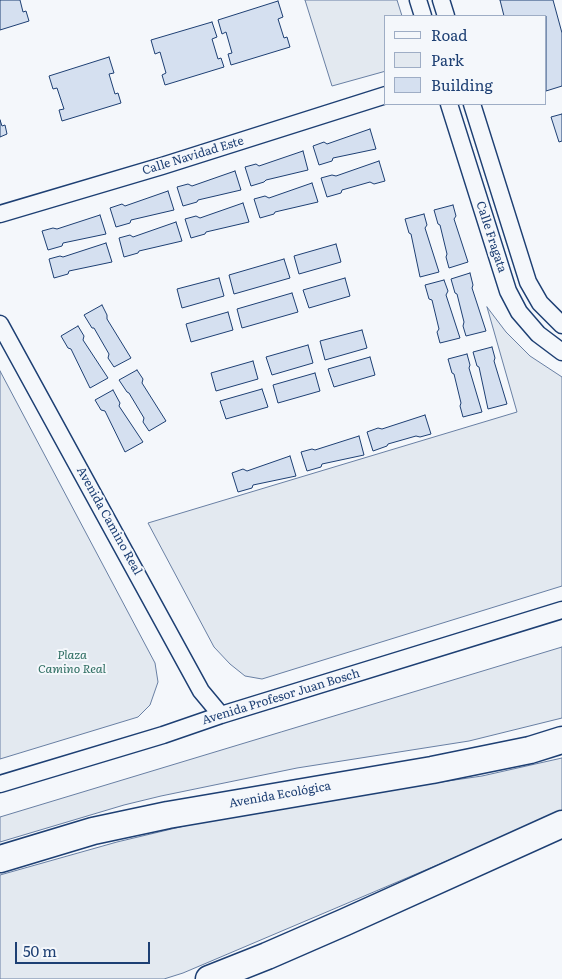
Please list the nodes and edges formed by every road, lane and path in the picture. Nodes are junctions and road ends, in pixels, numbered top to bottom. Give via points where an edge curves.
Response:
1 (418, 0) edge
2 (441, 0) edge
3 (423, 15) edge
4 (446, 15) edge
5 (384, 96) edge
6 (449, 105) edge
7 (472, 105) edge
8 (0, 214) edge
9 (0, 324) edge
10 (562, 325) edge
11 (562, 352) edge
12 (562, 610) edge
13 (221, 715) junction
14 (562, 740) edge
15 (0, 784) edge
16 (562, 824) edge
17 (0, 859) edge
18 (209, 979) edge

1 - 3 street
2 - 4 street
5 - 8 street, Calle Navidad Este
6 - 11 street, Calle Fragata via 508,291 519,312 538,334
7 - 10 street, Calle Fragata via 528,282 540,303
9 - 13 street, Avenida Camino Real via 201,691
12 - 13 street, Avenida Profesor Juan Bosch
13 - 15 street, Avenida Profesor Juan Bosch
14 - 17 main road, Avenida Ecológica via 530,750 432,770 159,817 93,831
16 - 18 main road

